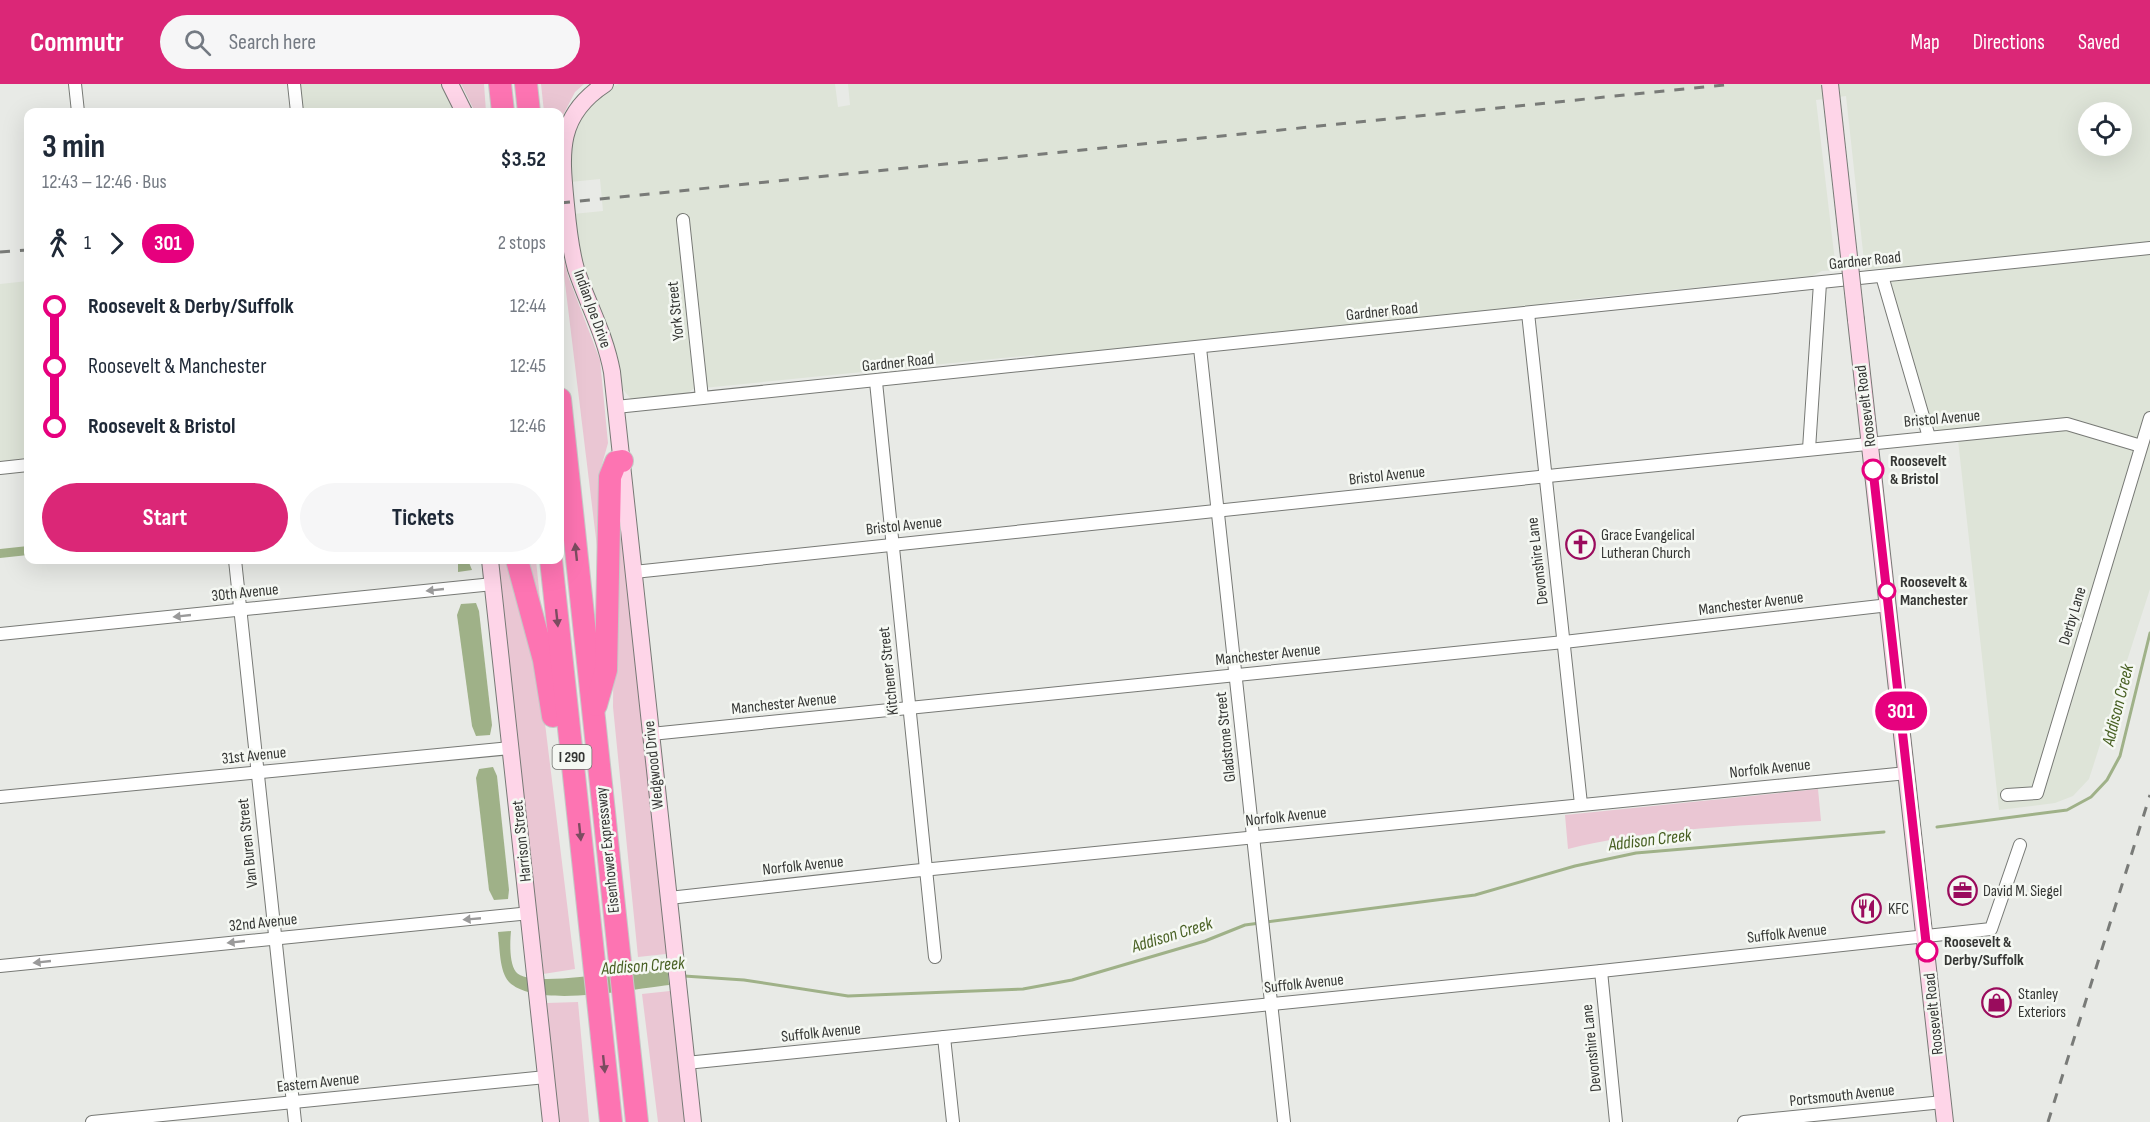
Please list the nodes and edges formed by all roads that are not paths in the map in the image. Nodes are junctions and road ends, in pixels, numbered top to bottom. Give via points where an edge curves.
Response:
1 (75, 84) edge
2 (294, 84) edge
3 (450, 84) edge
4 (500, 84) edge
5 (526, 84) edge
6 (605, 84) edge
7 (1830, 84) edge
8 (78, 108) edge
9 (297, 108) edge
10 (462, 108) edge
11 (503, 108) edge
12 (529, 108) edge
13 (564, 146) edge
14 (564, 174) edge
15 (683, 220) dead end
16 (2150, 248) edge
17 (1882, 276) junction
18 (1820, 283) junction
19 (1528, 313) junction
20 (1200, 348) junction
21 (876, 382) junction
22 (702, 398) junction
23 (616, 407) junction
24 (2150, 418) edge
25 (564, 437) edge
26 (1929, 437) junction
27 (1870, 443) junction
28 (2141, 446) junction
29 (1809, 449) junction
30 (622, 461) junction
31 (24, 465) edge
32 (0, 468) edge
33 (1544, 476) junction
34 (1218, 511) junction
35 (892, 544) junction
36 (235, 564) edge
37 (490, 564) edge
38 (518, 564) edge
39 (550, 564) edge
40 (634, 572) junction
41 (493, 584) junction
42 (1889, 605) junction
43 (240, 610) junction
44 (0, 634) edge
45 (1564, 642) junction
46 (1236, 675) junction
47 (909, 707) junction
48 (593, 715) junction
49 (651, 734) junction
50 (512, 748) junction
51 (258, 773) junction
52 (1907, 773) junction
53 (576, 794) junction
54 (2007, 795) dead end
55 (0, 797) edge
56 (1581, 804) junction
57 (1254, 837) junction
58 (2020, 845) dead end
59 (926, 869) junction
60 (669, 898) junction
61 (530, 913) junction
62 (1925, 935) junction
63 (274, 938) junction
64 (935, 957) dead end
65 (0, 966) edge
66 (1601, 971) junction
67 (1272, 1004) junction
68 (944, 1037) junction
69 (686, 1063) junction
70 (632, 1069) junction
71 (546, 1077) junction
72 (293, 1102) junction
73 (1943, 1102) junction
74 (93, 1122) edge
75 (295, 1122) edge
76 (551, 1122) edge
77 (611, 1122) edge
78 (638, 1122) edge
79 (650, 1122) edge
80 (693, 1122) edge
81 (953, 1122) edge
82 (1284, 1122) edge
83 (1617, 1122) edge
84 (1744, 1122) edge
85 (1945, 1122) edge

1 - 8 street
2 - 9 street
3 - 10 street
4 - 11 highway
5 - 12 highway
6 - 13 street, Indian Joe Drive via 585,99 570,120
7 - 27 street, Roosevelt Road, bridge
14 - 23 street, Indian Joe Drive via 572,250 607,347
15 - 22 street, York Street
16 - 17 street, Gardner Road
17 - 18 street, Gardner Road
17 - 26 street
18 - 19 street, Gardner Road
18 - 29 street
19 - 20 street, Gardner Road
19 - 33 street, Devonshire Lane
20 - 21 street, Gardner Road
20 - 34 street, Gladstone Street
21 - 22 street, Gardner Road
21 - 35 street, Kitchener Street
22 - 23 street, Gardner Road
23 - 30 street, Wedgwood Drive
24 - 28 street, Derby Lane
48 -> 25 highway, Eisenhower Expressway / I 290
26 - 27 street, Bristol Avenue
26 - 28 street, Bristol Avenue via 2067,424
27 - 29 street, Bristol Avenue
27 - 42 street, Roosevelt Road
28 - 54 street, Derby Lane via 2037,793
29 - 33 street, Bristol Avenue
30 - 40 street, Wedgwood Drive
30 - 48 highway via 616,462 610,477 606,670
31 - 32 street
33 - 34 street, Bristol Avenue
33 - 45 street, Devonshire Lane
34 - 35 street, Bristol Avenue
34 - 46 street, Gladstone Street
35 - 40 street, Bristol Avenue
35 - 47 street, Kitchener Street
36 - 43 street, Van Buren Street
37 - 41 street, Harrison Street
38 - 53 highway via 544,660 557,745
39 -> 53 highway, Eisenhower Expressway / I 290
40 - 49 street, Wedgwood Drive
41 -> 43 street, 30th Avenue
41 - 50 street, Harrison Street
42 - 45 street, Manchester Avenue
42 - 52 street, Roosevelt Road
43 -> 44 street, 30th Avenue
43 - 51 street, Van Buren Street
45 - 46 street, Manchester Avenue
45 - 56 street, Devonshire Lane
46 - 47 street, Manchester Avenue
46 - 57 street, Gladstone Street
47 - 49 street, Manchester Avenue
47 - 59 street, Kitchener Street
48 - 70 highway, Eisenhower Expressway / I 290
49 - 60 street, Wedgwood Drive
50 - 51 street, 31st Avenue
50 - 61 street, Harrison Street
51 - 55 street, 31st Avenue
51 - 63 street, Van Buren Street
52 - 56 street, Norfolk Avenue
52 - 62 street, Roosevelt Road
53 -> 77 highway, Eisenhower Expressway / I 290
56 - 57 street, Norfolk Avenue
57 - 59 street, Norfolk Avenue
57 - 67 street, Gladstone Street
58 - 62 street via 1991,929
59 - 60 street, Norfolk Avenue
59 - 64 street, Kitchener Street
60 - 69 street, Wedgwood Drive
61 -> 63 street, 32nd Avenue
61 - 71 street, Harrison Street
62 - 66 street, Suffolk Avenue
62 - 73 street, Roosevelt Road
63 -> 65 street, 32nd Avenue
63 - 72 street, Van Buren Street
66 - 67 street, Suffolk Avenue
66 - 83 street, Devonshire Lane
67 - 68 street, Suffolk Avenue
67 - 82 street, Gladstone Street
68 - 69 street, Suffolk Avenue
68 - 81 street
69 - 80 street, Wedgwood Drive
70 - 78 highway, Eisenhower Expressway / I 290
70 - 79 highway via 648,1102
71 - 72 street, Eastern Avenue
71 - 76 street, Harrison Street
72 - 74 street, Eastern Avenue
72 - 75 street, Van Buren Street
73 - 84 street, Portsmouth Avenue
73 - 85 street, Roosevelt Road

